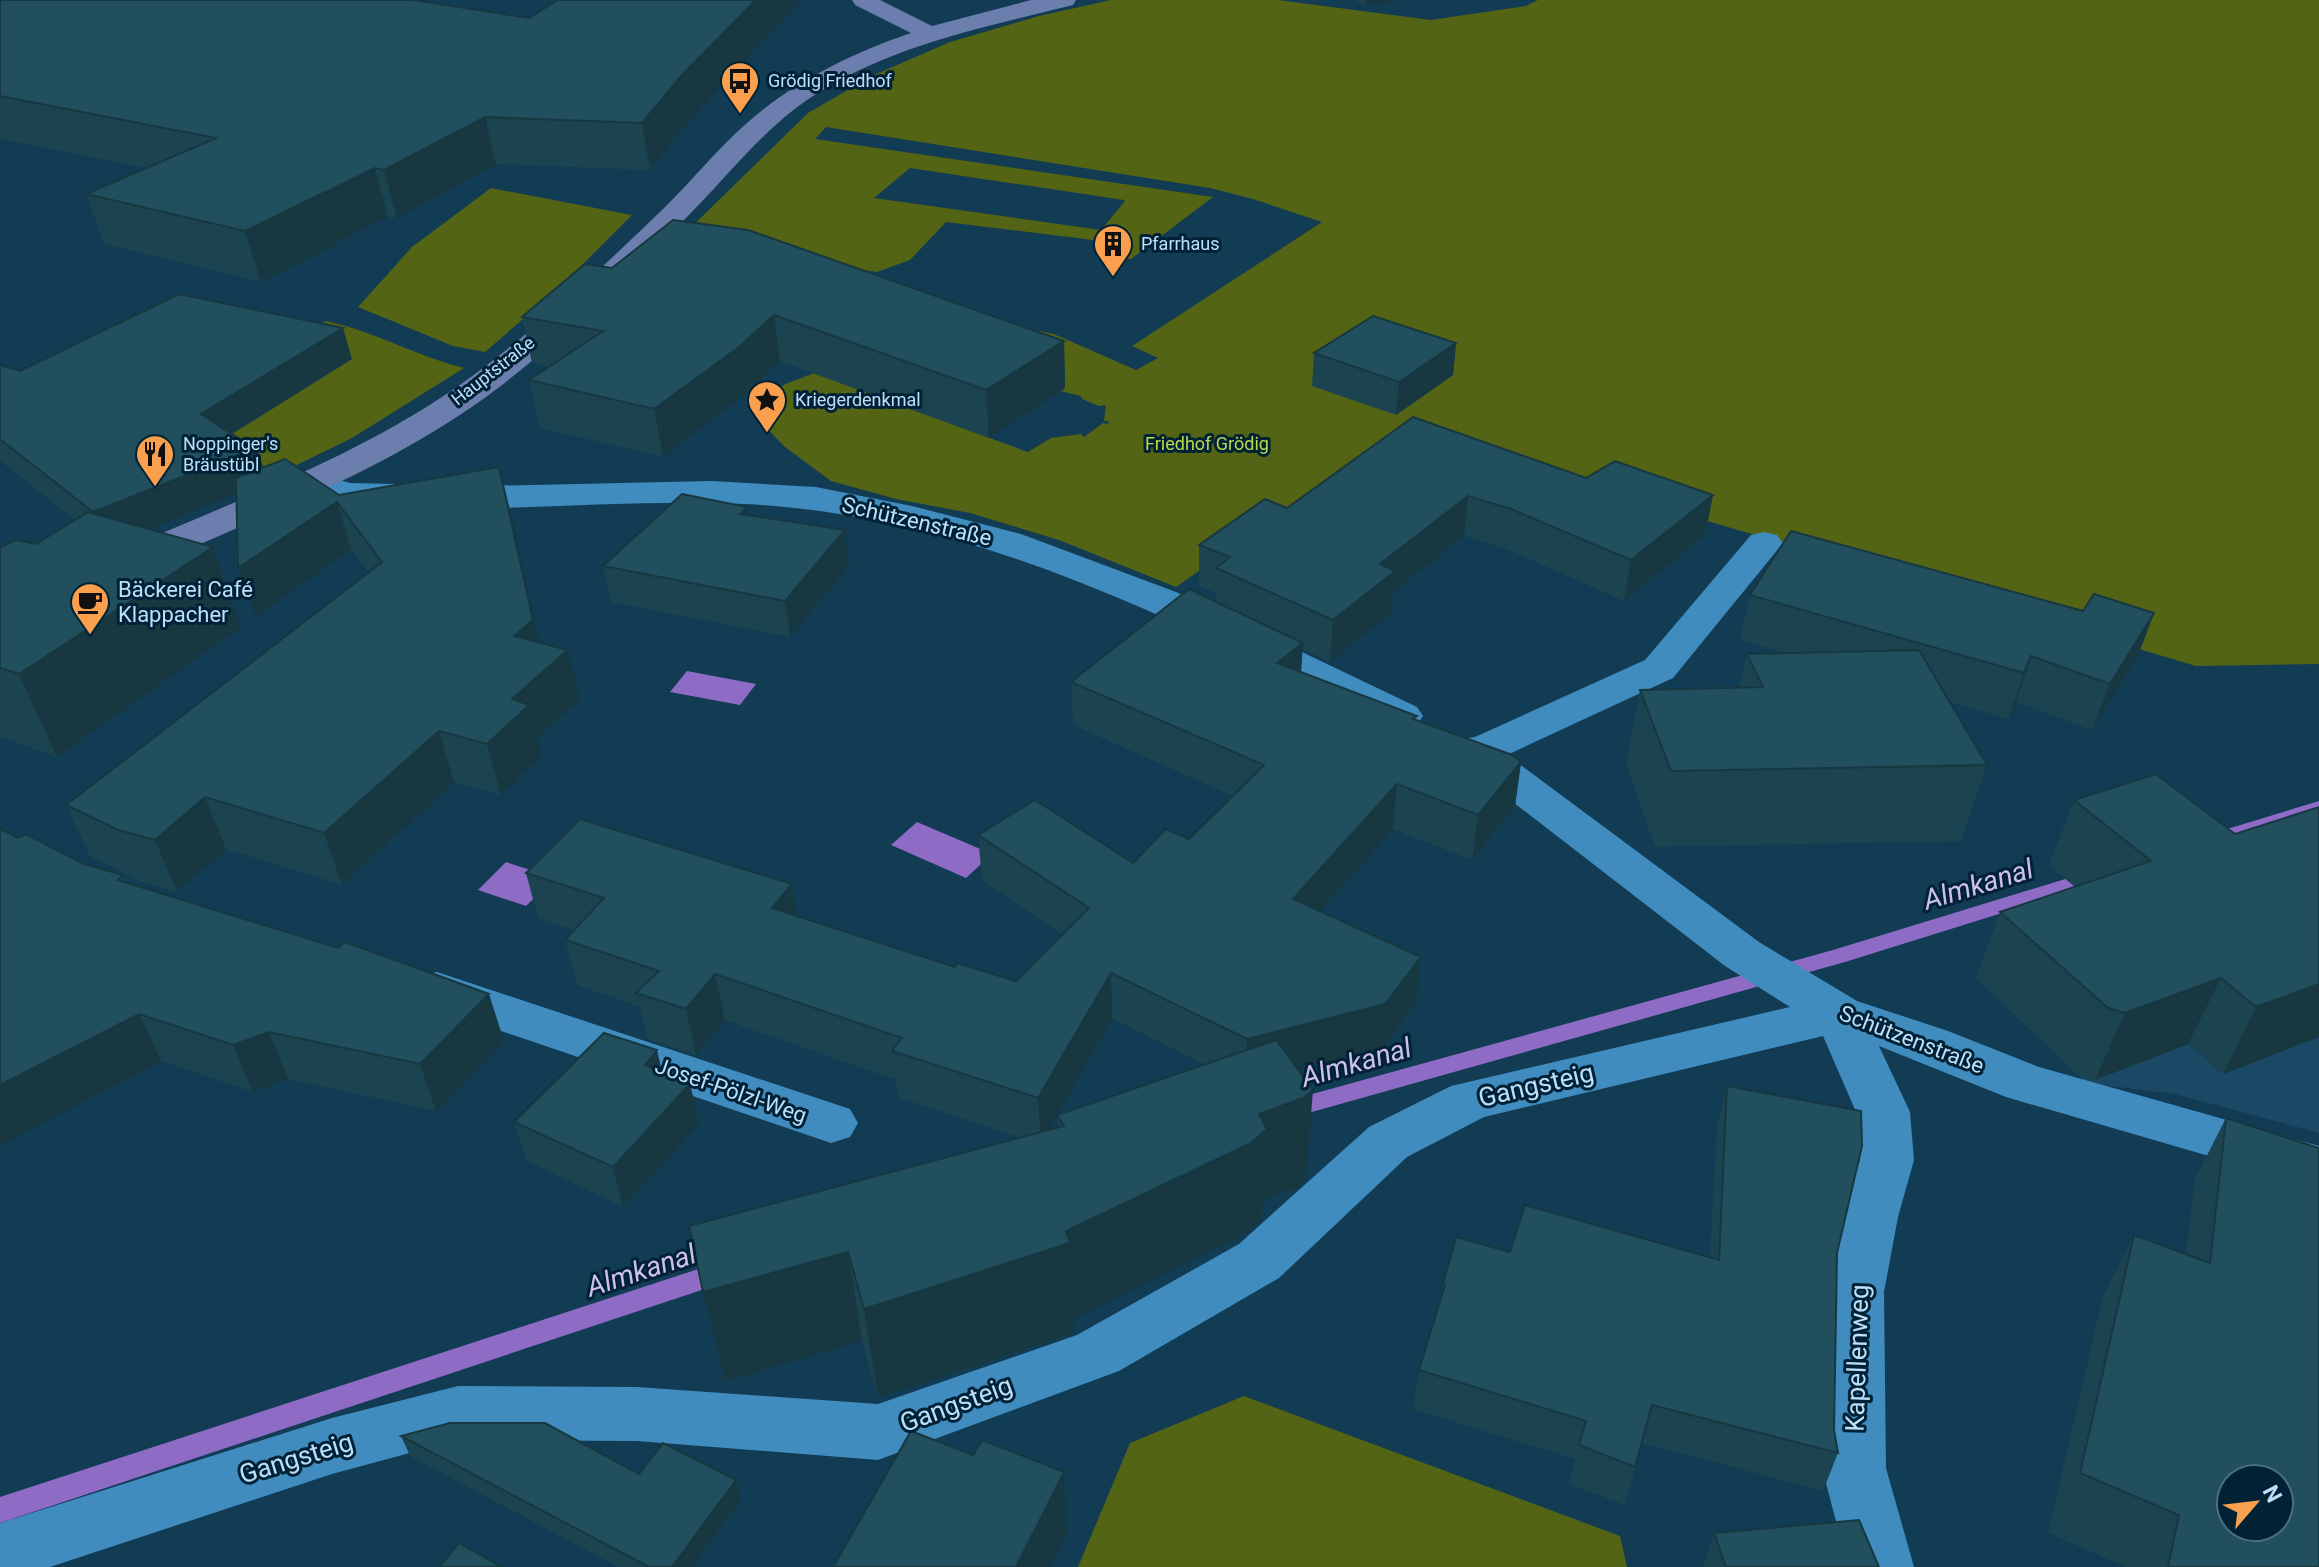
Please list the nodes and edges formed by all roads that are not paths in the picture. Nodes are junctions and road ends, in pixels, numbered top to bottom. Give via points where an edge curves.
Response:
1 (863, 0) edge
2 (1065, 0) edge
3 (930, 34) junction
4 (313, 483) junction
5 (1764, 543) dead end
6 (98, 575) edge
7 (1477, 752) junction
8 (401, 978) edge
9 (1824, 1004) junction
10 (831, 1123) dead end
11 (2319, 1167) edge
12 (0, 1554) edge
13 (1881, 1567) edge

1 - 3 main road
2 - 3 main road, Hauptstraße
3 - 4 main road, Hauptstraße via 867,59 771,115 673,215 486,381 417,428
4 - 6 main road, Hauptstraße
4 - 7 street, Schützenstraße via 347,494 712,492 816,498 912,517 1008,542 1162,600
5 - 7 street via 1659,669
7 - 9 street, Schützenstraße via 1742,954
8 - 10 street, Josef-Pölzl-Weg
9 - 11 street, Schützenstraße via 2025,1083
9 - 12 street, Gangsteig via 1470,1100 1388,1142 1259,1261 1098,1353 878,1432 637,1414 458,1413 332,1446
9 - 13 street, Kapellenweg via 1883,1112 1887,1160 1855,1292 1854,1468

